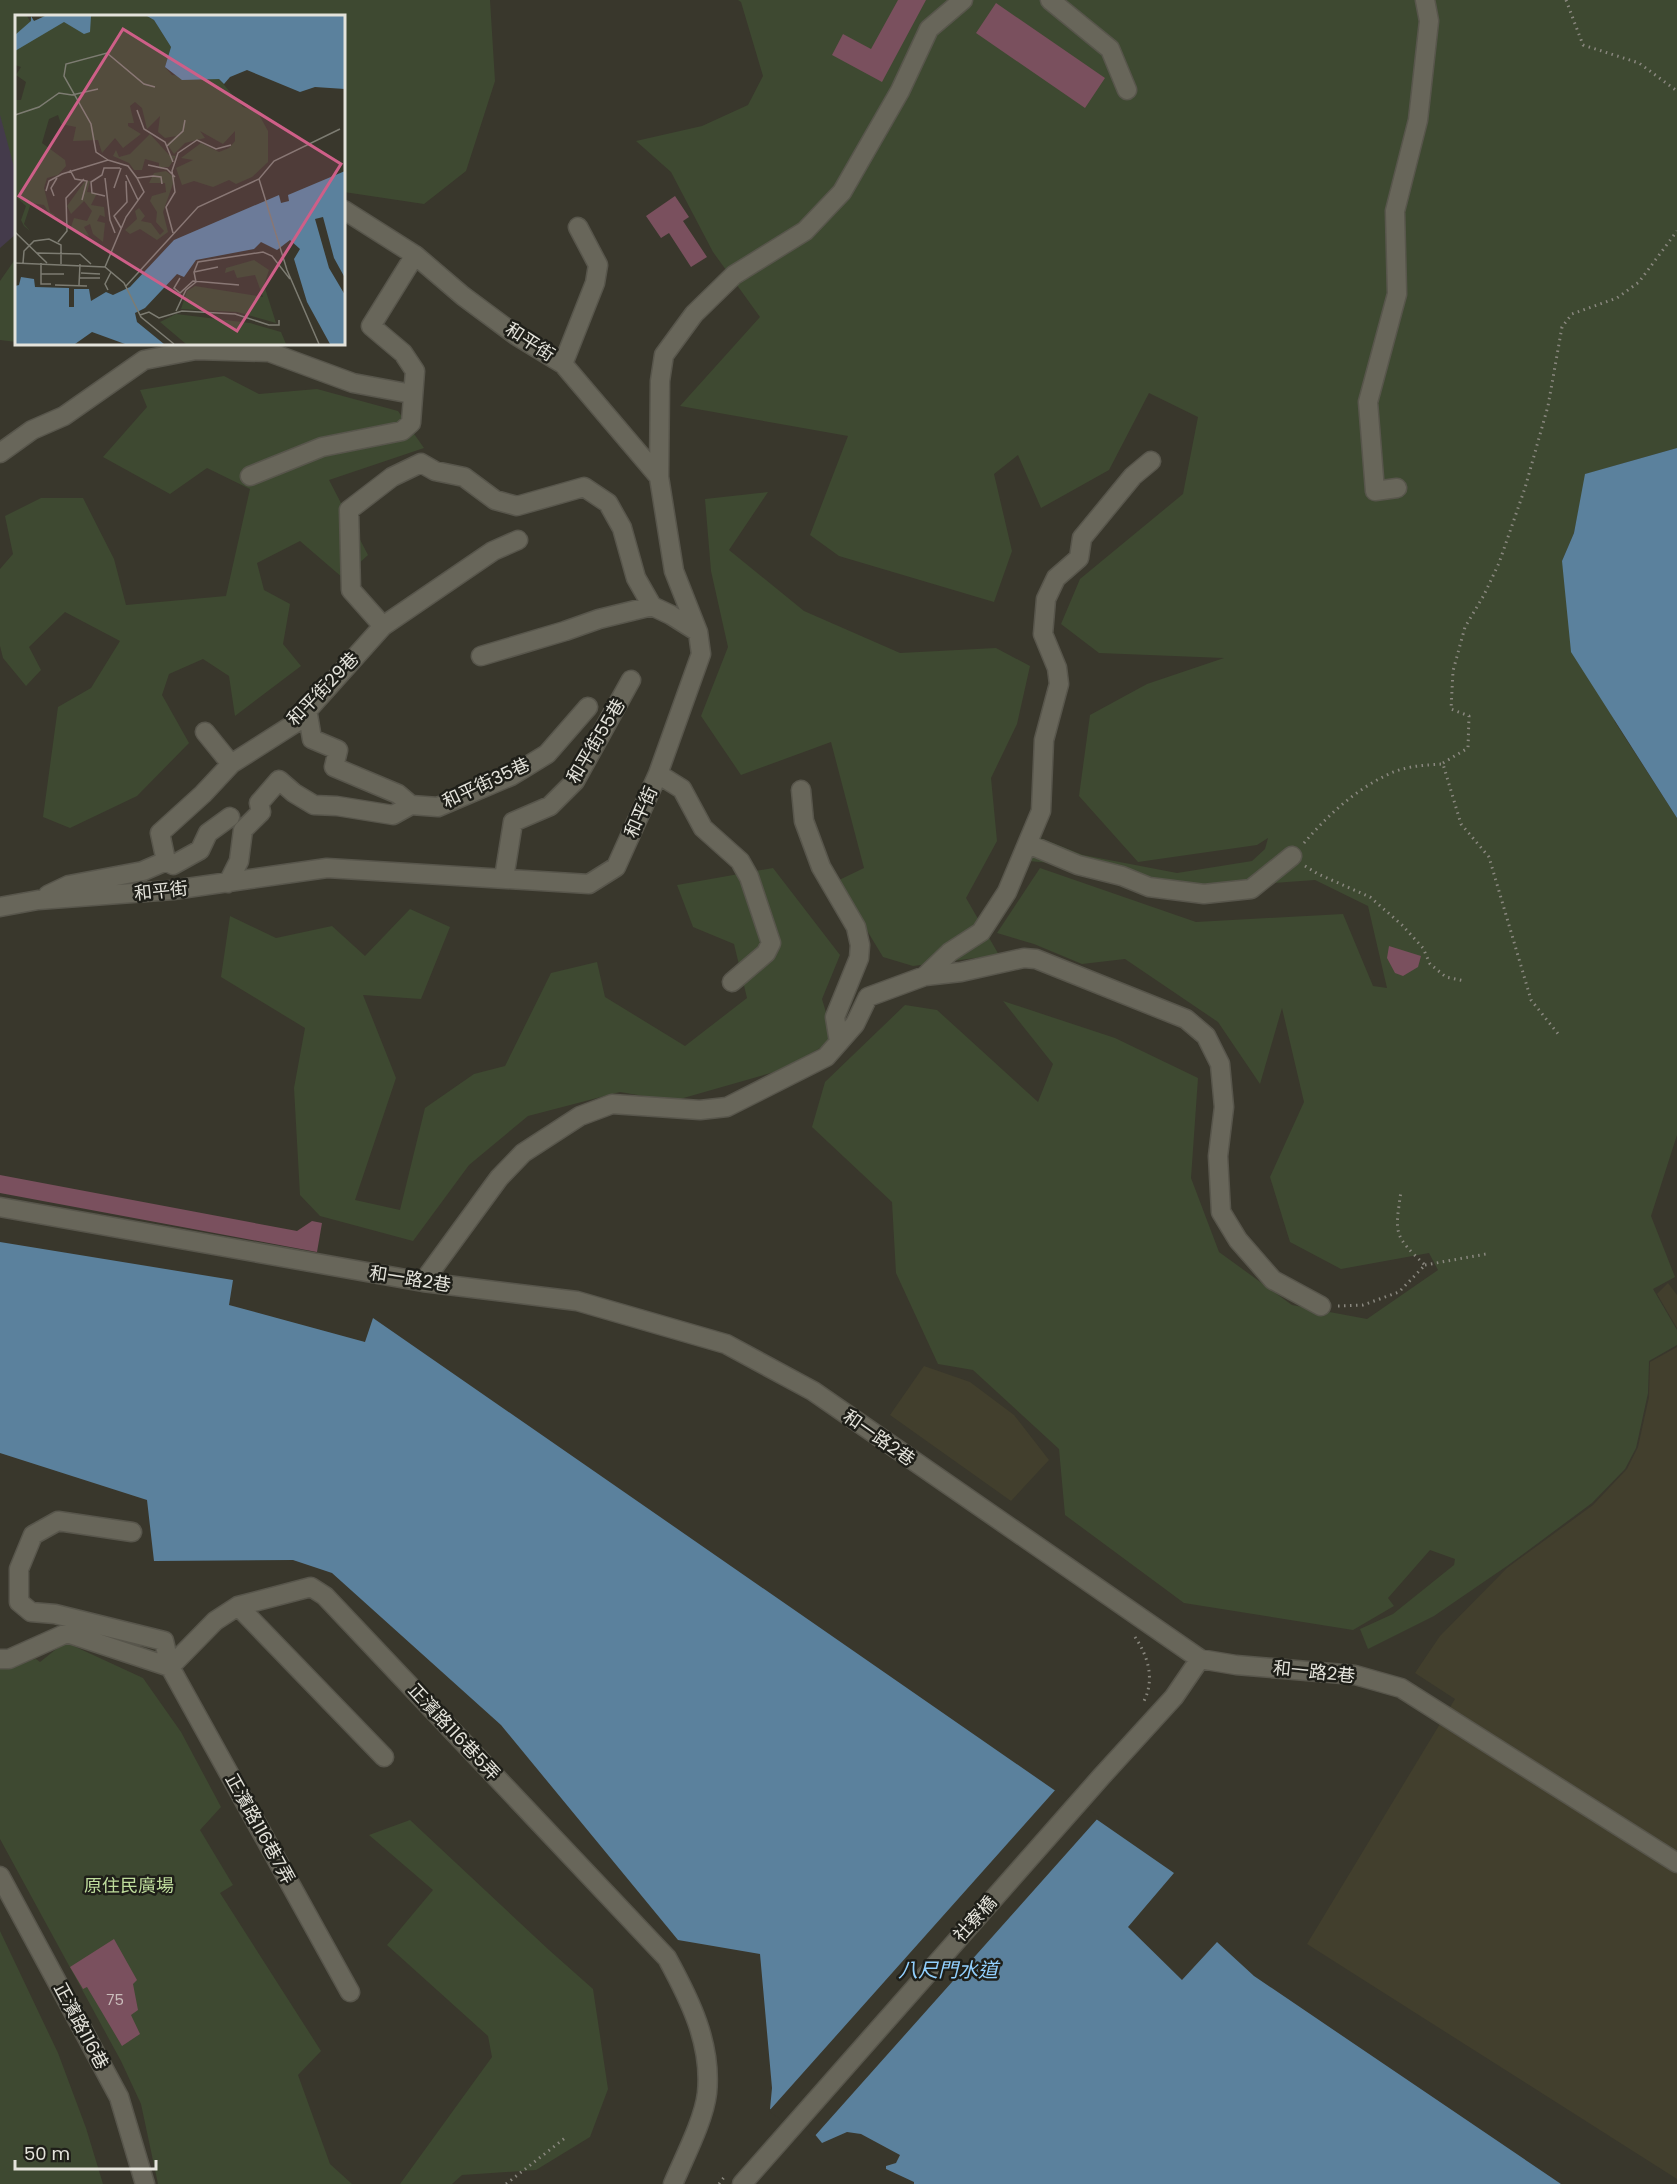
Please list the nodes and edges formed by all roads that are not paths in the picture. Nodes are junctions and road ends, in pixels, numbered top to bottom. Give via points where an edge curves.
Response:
1 (963, 0) edge
2 (1050, 0) edge
3 (1425, 0) edge
4 (1127, 90) dead end
5 (345, 211) edge
6 (578, 227) dead end
7 (415, 255) junction
8 (563, 364) junction
9 (412, 394) junction
10 (0, 453) edge
11 (1151, 461) dead end
12 (250, 476) dead end
13 (659, 477) junction
14 (1396, 488) dead end
15 (518, 540) dead end
16 (652, 606) junction
17 (383, 626) junction
18 (698, 632) junction
19 (481, 656) dead end
20 (631, 680) dead end
21 (588, 707) dead end
22 (307, 709) junction
23 (205, 732) dead end
24 (231, 764) junction
25 (658, 774) junction
26 (801, 790) dead end
27 (411, 805) junction
28 (230, 817) dead end
29 (1028, 844) junction
30 (1292, 856) road end
31 (166, 861) junction
32 (504, 878) junction
33 (228, 883) junction
34 (38, 900) junction
35 (0, 907) edge
36 (925, 975) junction
37 (732, 982) dead end
38 (839, 1042) junction
39 (0, 1206) edge
40 (423, 1282) junction
41 (1321, 1306) road end
42 (132, 1532) dead end
43 (238, 1606) junction
44 (0, 1659) edge
45 (1200, 1659) junction
46 (170, 1667) junction
47 (384, 1756) dead end
48 (1677, 1863) edge
49 (0, 1876) edge
50 (350, 1992) dead end
51 (145, 2184) edge
52 (673, 2184) edge
53 (742, 2184) edge

1 - 13 street via 929,29 900,91 842,192 805,231 734,275 694,314 664,355
2 - 4 street via 1110,49
3 - 14 street via 1429,21 1418,120 1395,211 1397,294 1368,402 1375,491
5 - 7 street, 和平街
6 - 8 street via 598,265 595,283
7 - 8 street, 和平街 via 517,336
7 - 9 street via 371,326 403,353 415,371
8 - 13 street, 和平街
9 - 10 street via 353,383 269,352 196,350 144,360 64,416 32,430
9 - 12 street via 411,423 402,431 322,447
11 - 29 street via 1133,476 1082,538 1079,558 1056,578 1046,599 1043,634 1059,684 1044,740 1041,811
13 - 18 street, 和平街 via 674,571
15 - 17 street, 和平街29巷 via 493,551
16 - 17 street via 636,578 622,528 608,503 585,487 518,506 495,500 464,477 435,471 421,463 392,477 349,510 351,590
16 - 18 street
16 - 19 street
17 - 22 street, 和平街29巷
18 - 25 street, 和平街 via 701,654
20 - 32 street, 和平街55巷 via 575,781 550,806 513,822
21 - 27 street, 和平街35巷 via 547,754 511,776 438,807
22 - 24 street, 和平街29巷 via 297,722
22 - 27 street via 312,740 338,750 334,767 398,794
23 - 24 street
24 - 31 street, 和平街29巷 via 159,833
25 - 32 street, 和平街 via 616,867 589,884
25 - 37 street via 682,789 703,828 740,861 749,877 771,943 766,953
26 - 38 street via 804,821 821,867 856,927 860,945 859,958 835,1017
27 - 33 street, 和平街35巷 via 393,815 314,805 279,780 259,803 261,812 243,830 239,861
28 - 31 street via 208,833 200,850 173,865
29 - 30 street via 1078,865 1149,887 1204,894 1251,889
29 - 36 street via 1007,892 981,932 950,952
31 - 34 street via 143,871 69,885
32 - 33 street, 和平街 via 327,868
33 - 34 street, 和平街
34 - 35 street, 和平街
36 - 38 street via 868,997 855,1024
36 - 41 street via 1036,959 1186,1019 1200,1030 1220,1064 1224,1107 1218,1156 1221,1212 1238,1240 1274,1280
38 - 40 street via 826,1057 727,1107 700,1110 612,1104 580,1116 523,1154 499,1178
39 - 40 street, 和一路2巷
40 - 45 street, 和一路2巷 via 577,1302 726,1344 813,1391
42 - 46 street, 正濱路116巷7弄 via 58,1521 33,1535 19,1569 19,1602 30,1612 55,1614 164,1641
43 - 46 street, 正濱路116巷5弄 via 215,1621
43 - 47 street
43 - 52 street, 正濱路116巷5弄 via 311,1587 325,1596 667,1958 695,2014 707,2066 706,2095 696,2130
44 - 46 street via 9,1659 67,1632
45 - 48 street, 和一路2巷 via 1355,1675 1401,1688
45 - 53 street, 社寮橋 via 1174,1697
46 - 50 street, 正濱路116巷7弄
49 - 51 street, 正濱路116巷 via 119,2097

